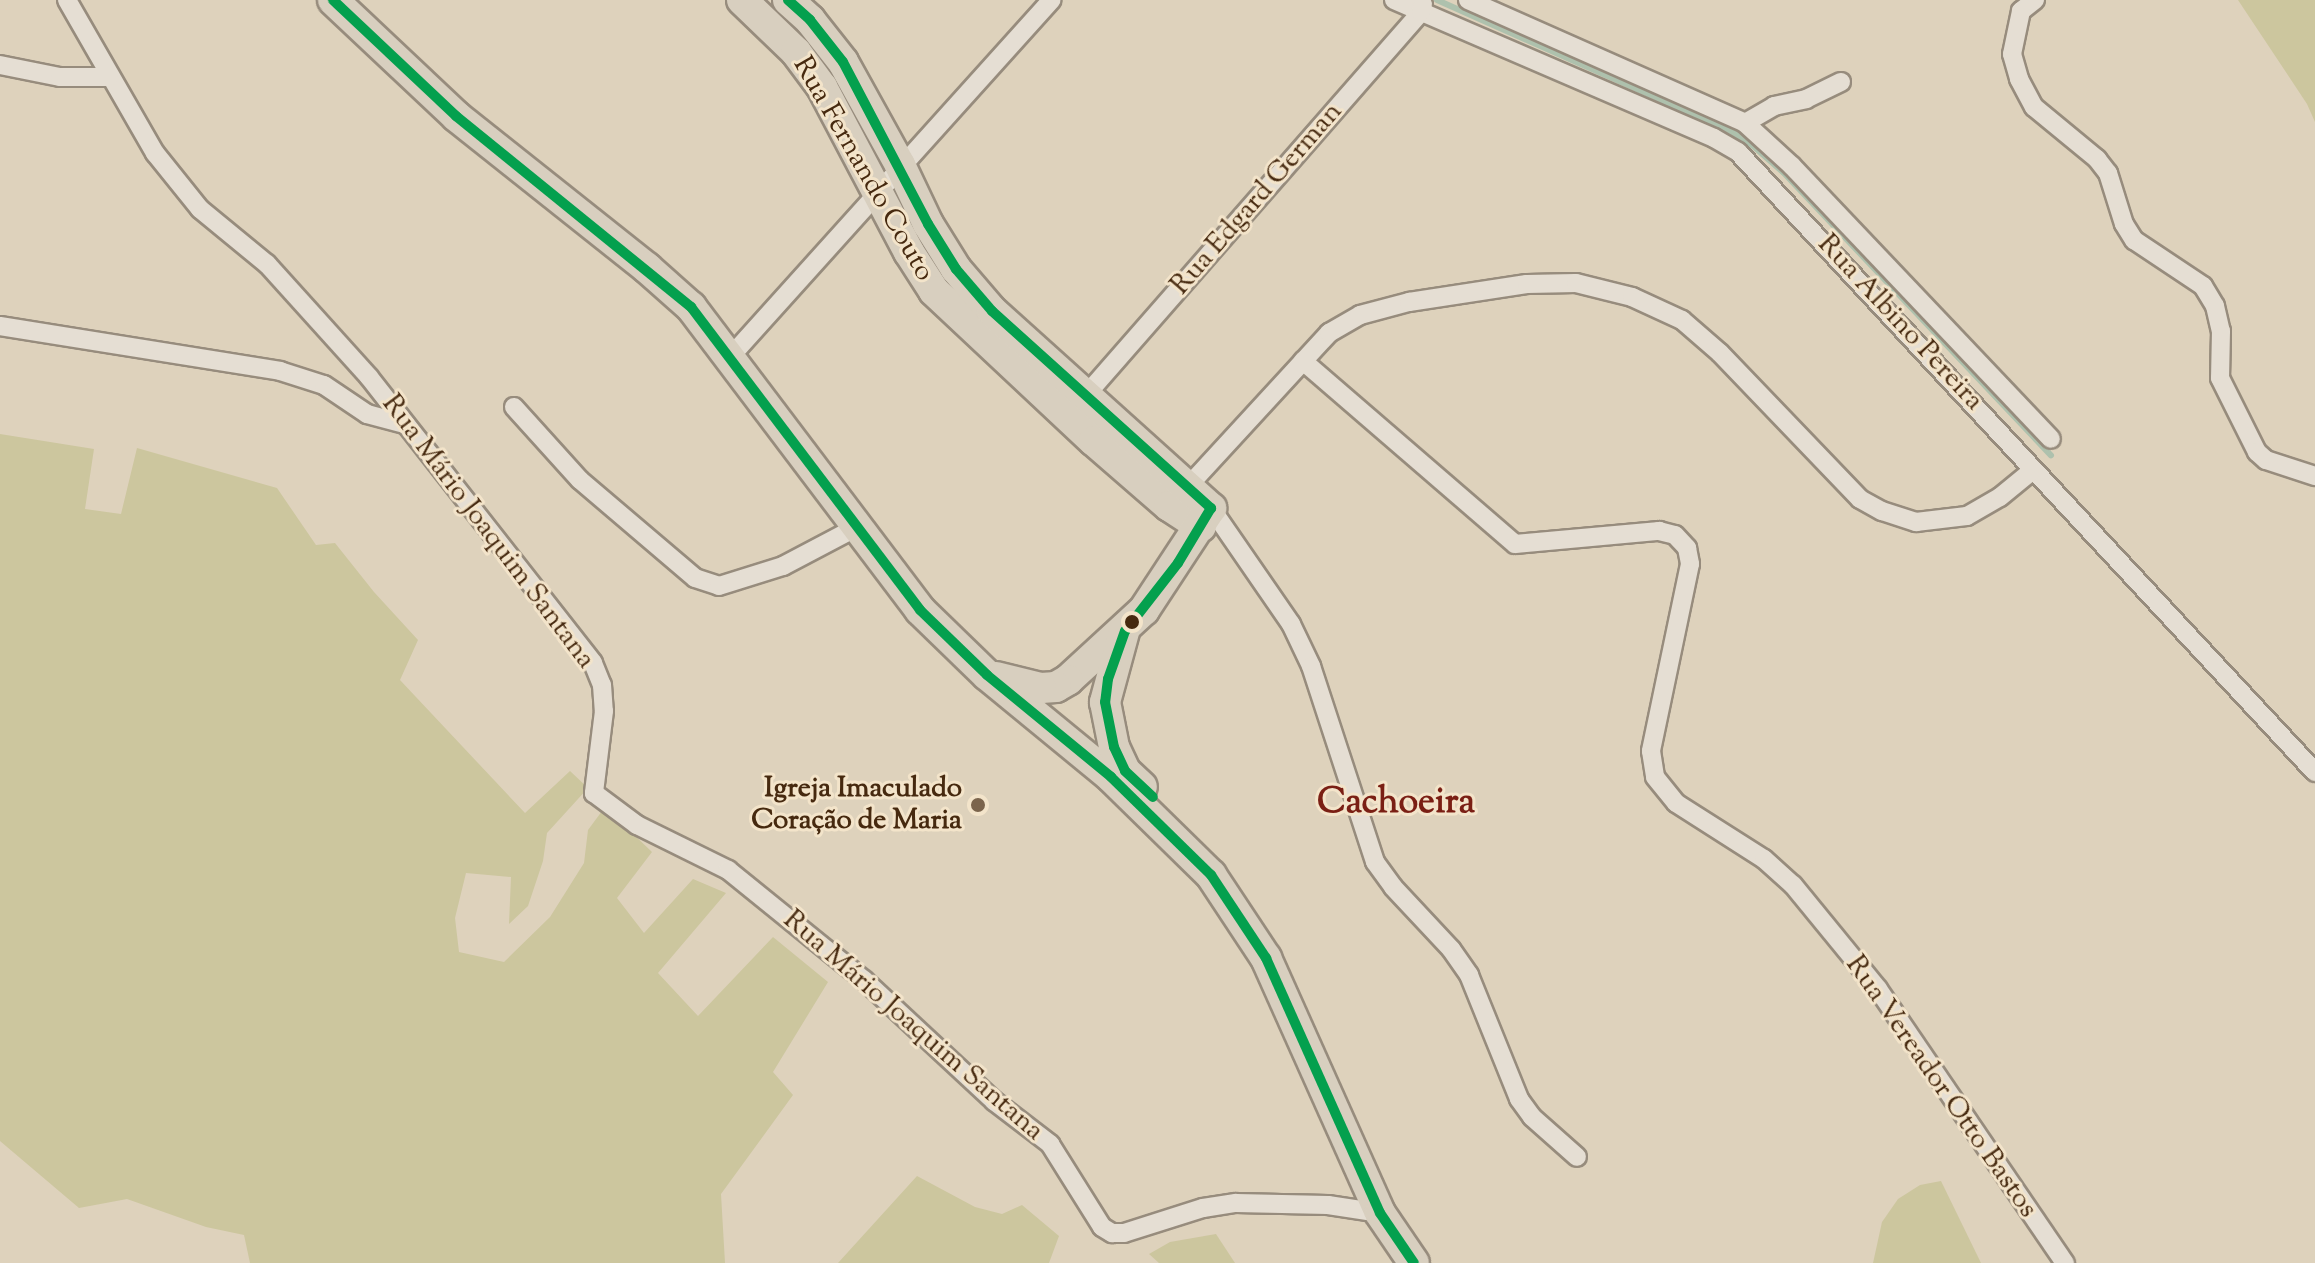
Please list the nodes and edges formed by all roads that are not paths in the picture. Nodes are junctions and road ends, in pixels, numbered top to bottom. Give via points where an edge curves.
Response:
1 (67, 0) edge
2 (333, 0) edge
3 (742, 0) edge
4 (788, 0) edge
5 (1052, 0) edge
6 (1394, 0) edge
7 (1468, 0) edge
8 (2035, 0) edge
9 (1423, 4) edge
10 (0, 65) edge
11 (109, 77) junction
12 (1841, 82) dead end
13 (1745, 123) junction
14 (889, 178) junction
15 (0, 326) edge
16 (731, 356) junction
17 (1303, 361) junction
18 (1086, 395) junction
19 (514, 407) dead end
20 (405, 424) junction
21 (2051, 439) dead end
22 (2033, 470) junction
23 (2315, 476) edge
24 (1179, 496) junction
25 (1206, 518) junction
26 (855, 528) junction
27 (1125, 631) junction
28 (987, 675) junction
29 (2315, 772) edge
30 (1577, 1157) dead end
31 (1380, 1213) junction
32 (1414, 1263) edge
33 (1437, 1263) edge
34 (2065, 1263) edge

1 - 11 street, Rua Mário Joaquim Santana
2 - 16 main road via 456,116 691,307
3 - 14 main road, Rua Fernando Couto via 796,52
4 - 14 main road, Rua Fernando Couto via 843,62
5 - 14 street
6 - 9 street, Rua Albino Pereira
7 - 13 street, Rua Albino Pereira
8 - 23 street via 2021,11 2012,54 2034,107 2108,173 2134,240 2203,286 2221,331 2220,378 2257,452
9 - 18 street, Rua Edgard German
9 - 22 street, Rua Albino Pereira via 1738,152
10 - 11 street via 60,77
11 - 20 street, Rua Mário Joaquim Santana via 155,153 200,209 267,264
12 - 13 street via 1806,99 1774,106
13 - 21 street, Rua Albino Pereira
14 - 16 street
14 - 18 main road, Rua Fernando Couto via 992,311
14 - 24 main road, Rua Fernando Couto via 909,252 934,291 1094,441
15 - 20 street via 280,371 324,385 367,414
16 - 26 main road
17 - 22 street via 1329,333 1360,315 1527,284 1576,283 1632,297 1682,320 1860,499 1882,511 1916,522 1967,516
17 - 24 street
17 - 34 street, Rua Vereador Otto Bastos via 1515,544 1659,531 1675,535 1687,548 1690,564 1651,751 1655,777 1676,803 1764,859 1793,885 1878,989
18 - 24 main road, Rua Fernando Couto
19 - 26 street via 580,480 695,578 719,586 783,566
20 - 31 street, Rua Mário Joaquim Santana via 593,663 604,711 594,793 637,825 728,870 864,980 994,1101 1050,1144 1102,1227 1124,1233 1236,1203 1328,1205
22 - 29 street, Rua Albino Pereira
24 - 25 main road, Rua Fernando Couto
25 - 27 main road
25 - 30 street via 1232,535 1291,624 1311,666 1375,862 1469,975 1519,1099
26 - 28 main road via 920,610
27 - 28 main road via 1056,687
27 - 33 main road via 1105,702 1125,771 1226,868 1282,951 1385,1186
28 - 31 main road via 1111,777 1211,875 1266,958
31 - 32 main road

